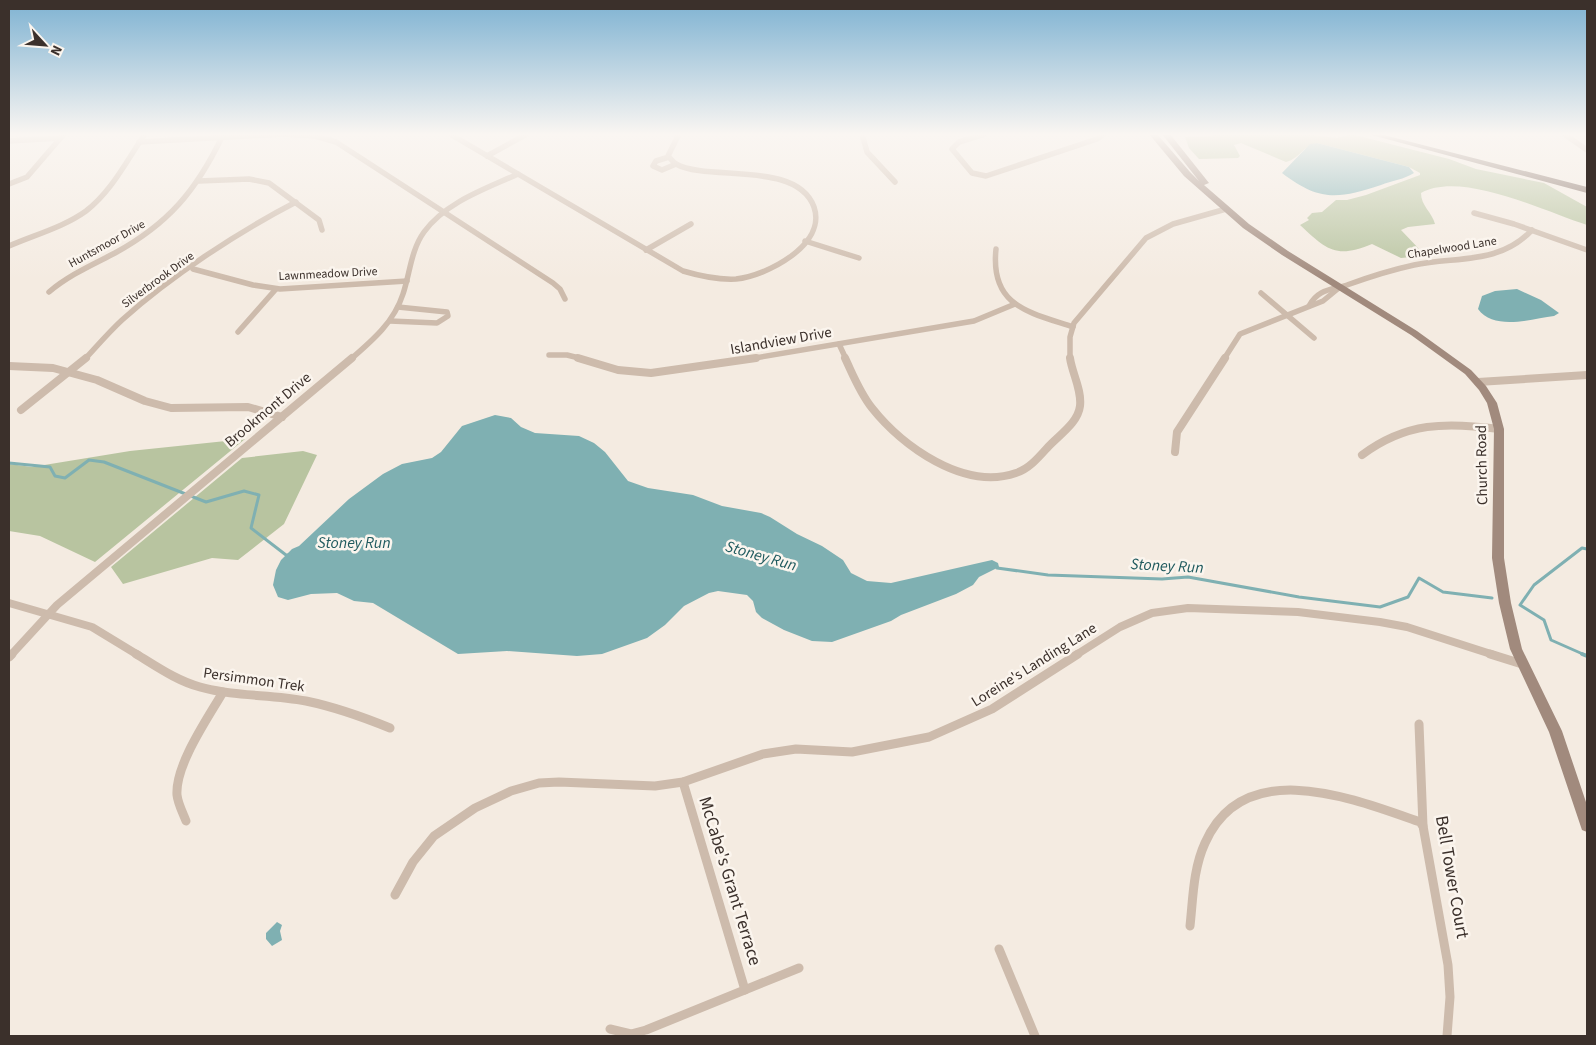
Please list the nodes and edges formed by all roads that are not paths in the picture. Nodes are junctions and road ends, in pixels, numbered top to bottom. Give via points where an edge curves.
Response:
1 (112, 183) edge
2 (198, 183) edge
3 (268, 183) edge
4 (401, 183) edge
5 (500, 183) edge
6 (533, 183) edge
7 (783, 183) edge
8 (1197, 183) edge
9 (1203, 183) edge
10 (1559, 183) edge
11 (1587, 190) edge
12 (1217, 201) junction
13 (296, 202) junction
14 (1226, 210) junction
15 (445, 212) junction
16 (1474, 213) dead end
17 (690, 224) dead end
18 (322, 230) dead end
19 (1532, 230) junction
20 (806, 241) junction
21 (9, 246) edge
22 (996, 249) dead end
23 (646, 250) junction
24 (1587, 250) edge
25 (858, 258) dead end
26 (193, 268) junction
27 (407, 281) junction
28 (1340, 287) junction
29 (276, 289) junction
30 (49, 292) dead end
31 (1261, 293) dead end
32 (565, 299) dead end
33 (1015, 304) junction
34 (398, 308) junction
35 (1287, 315) junction
36 (390, 321) junction
37 (1072, 327) junction
38 (238, 332) dead end
39 (1314, 338) dead end
40 (839, 344) junction
41 (549, 356) dead end
42 (9, 366) edge
43 (69, 373) junction
44 (1587, 375) edge
45 (1478, 382) junction
46 (21, 410) dead end
47 (282, 417) junction
48 (1499, 429) junction
49 (1175, 452) dead end
50 (1362, 455) dead end
51 (9, 603) edge
52 (48, 613) junction
53 (9, 657) edge
54 (1522, 664) junction
55 (224, 692) junction
56 (1419, 724) dead end
57 (390, 728) dead end
58 (683, 782) junction
59 (1584, 803) edge
60 (186, 821) dead end
61 (1423, 826) junction
62 (1587, 826) edge
63 (395, 895) dead end
64 (1190, 926) dead end
65 (999, 948) dead end
66 (799, 968) dead end
67 (745, 990) junction
68 (610, 1029) dead end
69 (1035, 1036) edge
70 (1447, 1036) edge

1 - 21 street via 93,205 63,224
2 - 30 street, Huntsmoor Drive via 181,206 161,224 58,283
3 - 13 street
4 - 15 street
5 - 15 street, Brookmont Drive
6 - 23 street
7 - 20 street via 806,196 815,213 814,228
8 - 12 main road, Church Road
9 - 12 main road, Church Road
10 - 11 main road
12 - 14 main road, Church Road
13 - 18 street via 319,220
13 - 26 street, Silverbrook Drive via 255,223
14 - 28 main road, Church Road via 1260,237
14 - 37 street via 1173,224 1146,238
15 - 27 street, Brookmont Drive via 420,239
15 - 32 street via 553,283
16 - 19 street
17 - 23 street
19 - 24 street
19 - 28 street, Chapelwood Lane via 1521,243 1508,250 1414,264
20 - 23 street via 772,270 735,278 695,275
20 - 25 street
22 - 33 street via 992,270 995,281
26 - 29 street, Lawnmeadow Drive
26 - 43 street, Silverbrook Drive via 134,309
27 - 29 street, Lawnmeadow Drive
27 - 34 street, Brookmont Drive
28 - 35 street, Chapelwood Lane via 1337,292
28 - 45 main road, Church Road via 1453,359
29 - 38 street
31 - 35 street
33 - 37 street
33 - 40 street, Islandview Drive via 974,321
34 - 36 street, Brookmont Drive
34 - 36 street via 441,311 447,312 448,316 438,323
35 - 39 street
35 - 49 street, Chapelwood Lane via 1255,325 1237,338 1176,432
36 - 47 street, Brookmont Drive via 366,348
37 - 40 street via 1068,353 1080,399 1076,417 1027,467 1000,477 953,470 900,437 870,406
40 - 41 street, Islandview Drive via 656,374 621,370 563,354
42 - 43 street via 46,367
43 - 46 street, Silverbrook Drive
43 - 47 street via 97,380 154,404 190,409 248,407
44 - 45 street
45 - 48 main road, Church Road via 1492,403
47 - 52 street, Brookmont Drive
48 - 50 street via 1428,424 1388,437
48 - 54 main road, Church Road via 1498,558 1507,613
51 - 52 street, Persimmon Trek
52 - 53 street, Brookmont Drive
52 - 55 street, Persimmon Trek via 105,634 198,687
54 - 58 street, Loreine's Landing Lane via 1406,627 1380,622 1298,612 1171,610 1152,613 1120,627 992,709 929,737 852,752 796,749 763,754
54 - 59 main road, Church Road via 1555,731
55 - 57 street, Persimmon Trek via 306,701
55 - 60 street via 178,783 177,795
56 - 61 street, Bell Tower Court
58 - 63 street, Loreine's Landing Lane via 655,786 546,783 512,791 475,808 434,836 413,862
58 - 67 street, McCabe's Grant Terrace
59 - 62 main road, Church Road
61 - 64 street via 1420,822 1336,795 1303,789 1274,790 1250,797 1229,809 1209,834 1197,870
61 - 70 street, Bell Tower Court via 1448,965
65 - 69 street
66 - 67 street
67 - 68 street via 646,1030 631,1034

